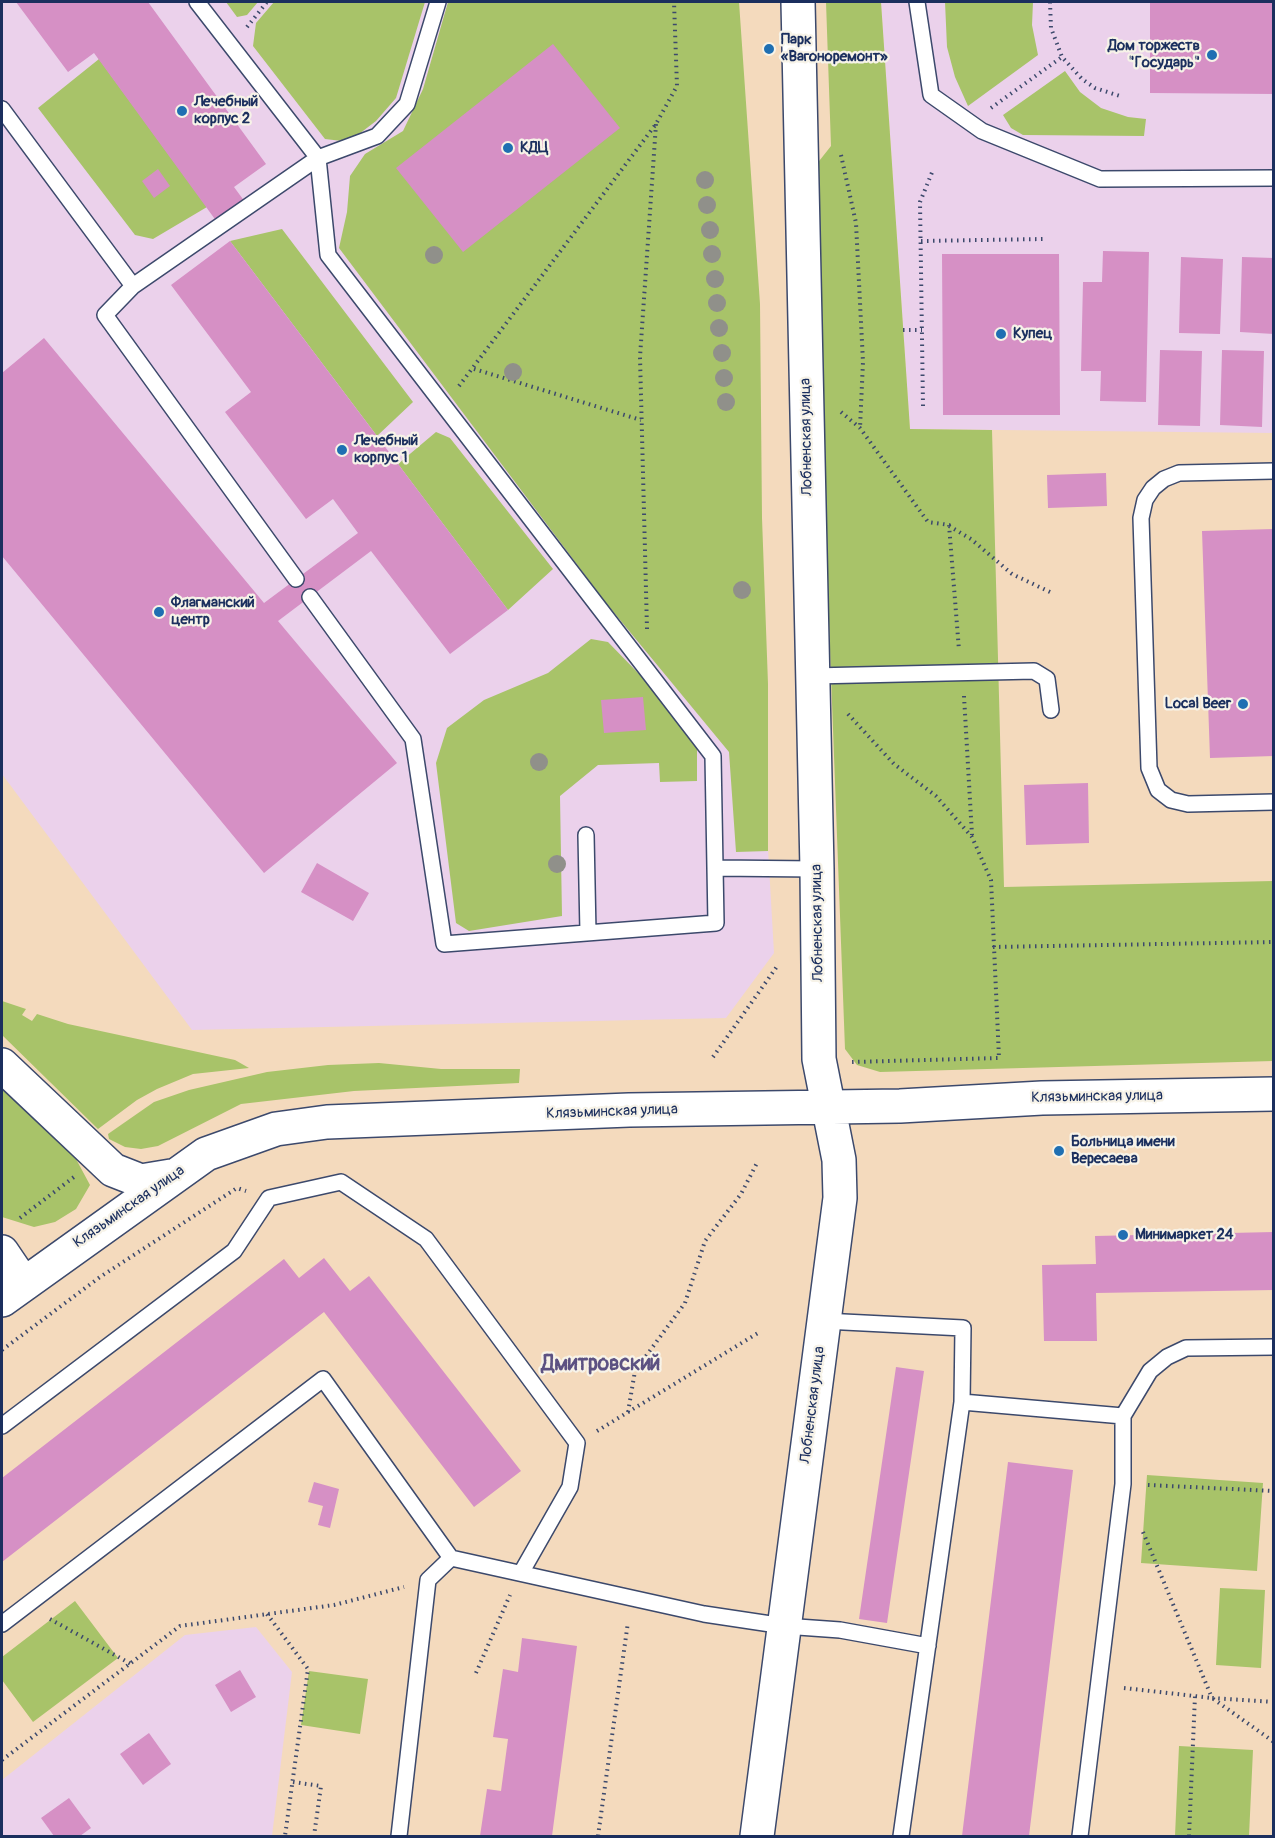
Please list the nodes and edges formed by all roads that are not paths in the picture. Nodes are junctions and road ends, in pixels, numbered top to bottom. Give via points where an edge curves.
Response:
1 (197, 2) edge
2 (438, 2) edge
3 (798, 2) edge
4 (917, 2) edge
5 (2, 109) edge
6 (318, 158) junction
7 (1274, 178) edge
8 (132, 286) junction
9 (1274, 471) edge
10 (297, 579) dead end
11 (310, 597) dead end
12 (813, 676) junction
13 (1050, 710) dead end
14 (1274, 802) edge
15 (586, 835) dead end
16 (715, 868) junction
17 (817, 869) junction
18 (588, 933) junction
19 (2, 1065) edge
20 (1274, 1094) edge
21 (829, 1107) junction
22 (171, 1176) junction
23 (2, 1252) edge
24 (12, 1292) edge
25 (824, 1321) junction
26 (1274, 1347) edge
27 (962, 1402) junction
28 (1123, 1416) junction
29 (2, 1426) edge
30 (451, 1558) junction
31 (521, 1573) junction
32 (2, 1624) edge
33 (784, 1626) junction
34 (928, 1646) junction
35 (399, 1836) edge
36 (757, 1836) edge
37 (902, 1836) edge
38 (1080, 1836) edge

1 - 6 lane
2 - 6 lane via 407,104 377,136
3 - 12 street, Лобненская улица
4 - 7 lane via 931,95 982,131 1100,179
5 - 8 lane
6 - 8 lane
6 - 16 lane via 328,255 713,756
8 - 10 lane via 105,315
9 - 14 lane via 1179,473 1153,488 1141,518 1149,768 1158,790 1172,800 1188,804
11 - 18 lane via 413,739 444,944
12 - 13 lane via 1034,671 1047,679
12 - 17 street, Лобненская улица
15 - 18 lane
16 - 17 lane
16 - 18 lane via 716,923
17 - 21 street, Лобненская улица via 819,1059
19 - 22 street via 113,1170 141,1181
20 - 21 street, Клязьминская улица
21 - 22 street, Клязьминская улица via 327,1122 276,1129 249,1138 206,1154
21 - 25 street, Лобненская улица via 840,1198
22 - 24 street, Клязьминская улица
23 - 24 street
25 - 27 lane via 963,1328
25 - 33 street, Лобненская улица
26 - 28 lane via 1186,1348 1150,1371
27 - 28 lane
27 - 34 lane
28 - 38 lane via 1123,1484
29 - 31 lane via 234,1251 269,1198 341,1182 426,1239 577,1443 570,1487
30 - 31 lane
30 - 32 lane via 322,1379
30 - 35 lane via 428,1581
31 - 33 lane via 704,1614
33 - 34 lane via 840,1630
33 - 36 street, Лобненская улица
34 - 37 lane

